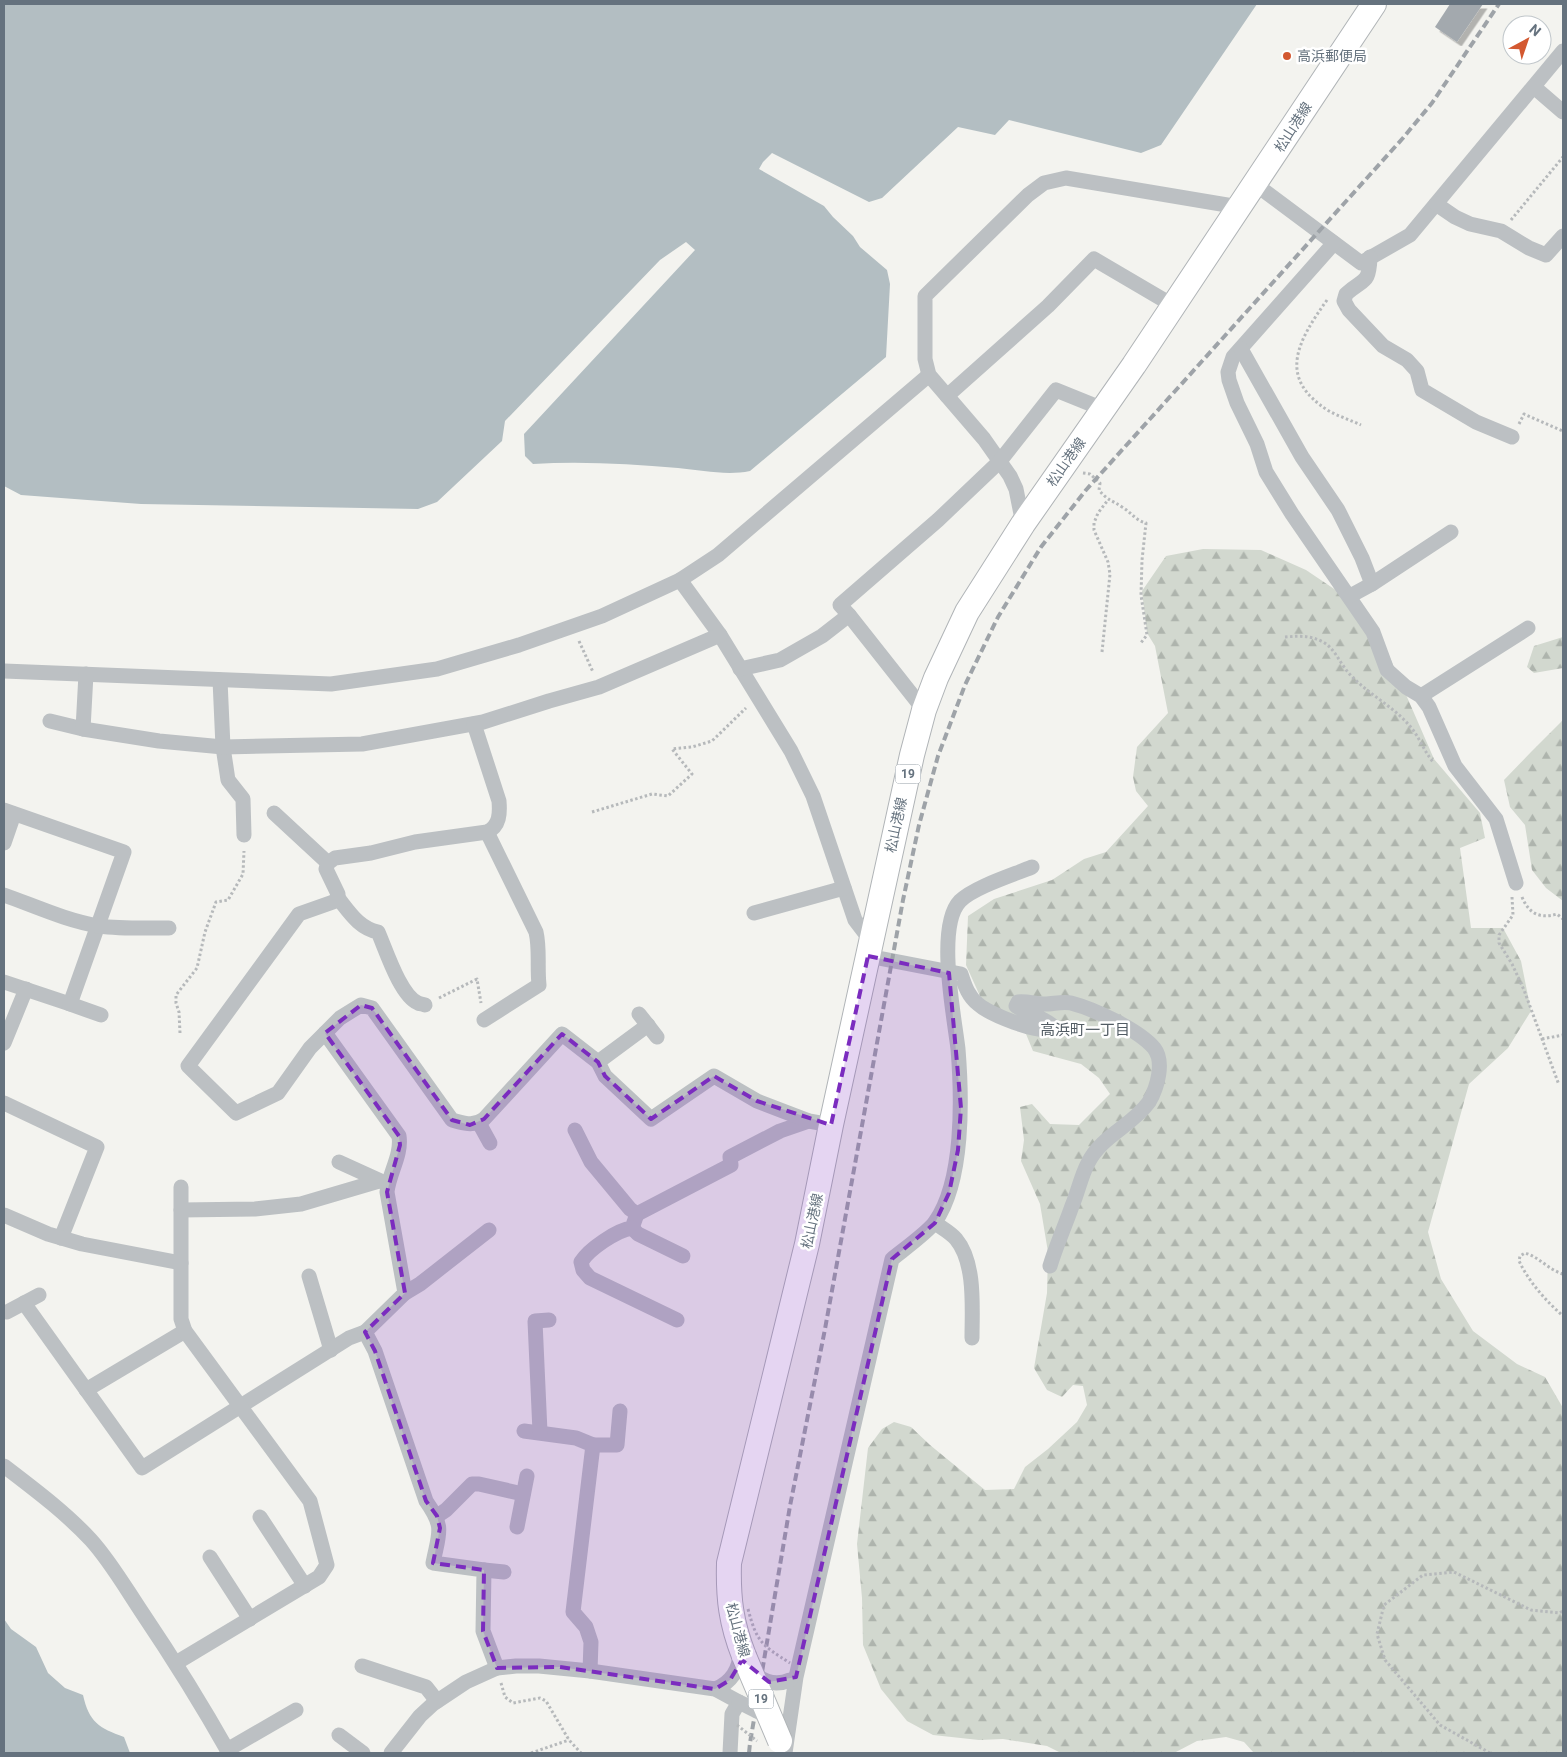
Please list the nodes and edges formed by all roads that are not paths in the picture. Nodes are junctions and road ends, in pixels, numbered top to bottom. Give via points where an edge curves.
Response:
1 (1374, 4) edge
2 (1563, 51) edge
3 (1534, 87) junction
4 (1563, 112) edge
5 (1255, 184) junction
6 (1436, 204) junction
7 (1239, 207) junction
8 (1563, 236) edge
9 (1334, 243) junction
10 (1370, 257) junction
11 (1174, 306) junction
12 (1241, 349) junction
13 (929, 375) junction
14 (947, 396) junction
15 (1103, 409) junction
16 (1512, 437) road end
17 (1000, 461) junction
18 (1023, 524) junction
19 (1451, 532) dead end
20 (680, 580) junction
21 (1372, 584) junction
22 (1350, 596) junction
23 (849, 615) junction
24 (1528, 628) dead end
25 (720, 636) junction
26 (740, 669) junction
27 (4, 670) edge
28 (86, 674) junction
29 (220, 680) junction
30 (1421, 696) junction
31 (924, 710) junction
32 (50, 721) dead end
33 (474, 724) junction
34 (83, 729) junction
35 (223, 747) junction
36 (9, 812) edge
37 (274, 813) dead end
38 (488, 832) junction
39 (244, 835) road end
40 (4, 843) edge
41 (328, 863) junction
42 (1032, 867) dead end
43 (1516, 883) road end
44 (844, 888) junction
45 (4, 895) edge
46 (338, 898) junction
47 (754, 913) dead end
48 (98, 926) junction
49 (169, 928) dead end
50 (869, 949) junction
51 (949, 973) junction
52 (4, 982) edge
53 (26, 989) junction
54 (70, 1004) junction
55 (425, 1005) road end
56 (101, 1015) dead end
57 (484, 1020) road end
58 (648, 1025) dead end
59 (325, 1033) junction
60 (4, 1043) edge
61 (598, 1062) junction
62 (4, 1103) edge
63 (479, 1123) junction
64 (820, 1123) junction
65 (575, 1130) dead end
66 (490, 1143) dead end
67 (339, 1162) dead end
68 (384, 1183) junction
69 (181, 1187) dead end
70 (181, 1210) junction
71 (4, 1215) edge
72 (635, 1221) junction
73 (935, 1223) junction
74 (489, 1230) dead end
75 (61, 1238) junction
76 (683, 1256) dead end
77 (181, 1263) junction
78 (1050, 1266) dead end
79 (309, 1276) dead end
80 (405, 1293) junction
81 (39, 1296) dead end
82 (24, 1303) junction
83 (7, 1312) dead end
84 (548, 1320) dead end
85 (677, 1320) dead end
86 (186, 1331) junction
87 (365, 1332) junction
88 (972, 1338) dead end
89 (331, 1350) junction
90 (86, 1390) junction
91 (242, 1407) junction
92 (620, 1411) dead end
93 (524, 1431) dead end
94 (540, 1432) junction
95 (593, 1445) junction
96 (4, 1466) edge
97 (527, 1476) dead end
98 (523, 1494) junction
99 (437, 1516) junction
100 (260, 1518) dead end
101 (517, 1527) dead end
102 (210, 1557) dead end
103 (484, 1570) junction
104 (504, 1572) dead end
105 (305, 1586) junction
106 (250, 1619) junction
107 (742, 1653) junction
108 (176, 1663) junction
109 (362, 1666) dead end
110 (497, 1668) junction
111 (590, 1671) junction
112 (793, 1674) junction
113 (715, 1689) junction
114 (438, 1701) junction
115 (739, 1702) junction
116 (296, 1710) dead end
117 (769, 1717) junction
118 (339, 1735) dead end
119 (778, 1748) edge
120 (228, 1752) edge
121 (363, 1753) edge
122 (391, 1753) edge
123 (730, 1753) edge

1 - 5 main road, 松山港線 / 19
2 - 3 street
3 - 4 street
3 - 6 street
5 - 7 main road, 松山港線 / 19
5 - 9 street
6 - 8 street via 1470,224 1501,231 1546,255
6 - 10 street via 1410,235
7 - 11 main road, 松山港線 / 19
7 - 13 street via 1066,178 1044,183 925,296 924,359
9 - 10 street via 1360,263
9 - 12 street
10 - 16 street via 1370,274 1346,294 1344,301 1349,310 1383,346 1408,360 1417,371 1422,390 1476,422
11 - 14 street via 1094,259 1048,306
11 - 15 main road, 松山港線 / 19
12 - 21 street via 1302,457 1338,510
12 - 22 street via 1233,357 1229,380 1266,472
13 - 14 street
13 - 20 street via 718,555
14 - 17 street
15 - 17 street via 1056,390
15 - 18 main road, 松山港線 / 19
17 - 18 street via 1016,489
17 - 23 street via 840,605
18 - 31 main road, 松山港線 / 19 via 967,612
19 - 21 street
20 - 25 street
20 - 29 street via 602,616 437,669 331,684
21 - 22 street
22 - 30 street via 1373,632 1387,670
23 - 26 street via 822,636 780,660
23 - 31 street
24 - 30 street
25 - 26 street
25 - 33 street via 599,687
26 - 44 street via 791,751 813,796
27 - 28 street
28 - 29 street
28 - 34 street
29 - 35 street
30 - 43 street via 1429,706 1455,766 1496,819
31 - 50 main road, 松山港線 / 19
32 - 34 street
33 - 35 street via 362,744
33 - 38 street via 499,800 498,820
34 - 35 street
35 - 39 street via 228,780 243,799
36 - 40 street
36 - 48 street via 124,852
37 - 41 street
38 - 41 street via 415,842 335,858
38 - 57 street via 536,932 539,985
41 - 46 street via 326,869
42 - 51 street via 970,893 960,901 953,911 950,929
44 - 47 street
44 - 50 street
45 - 48 street
46 - 55 street via 367,930 378,932 400,983 409,996
46 - 59 street via 299,914 188,1066 236,1113 278,1093 310,1048
48 - 49 street
48 - 54 street
50 - 51 street
50 - 64 main road, 松山港線 / 19
51 - 73 street via 958,1051 959,1142 949,1193
51 - 78 street via 960,974 967,992 976,1003 1025,1025 1053,1028 1048,1021 1016,1006 1018,1002 1070,1003 1122,1024 1155,1049 1159,1072 1154,1090 1133,1119 1104,1142 1088,1162
52 - 53 street
53 - 54 street
53 - 60 street
54 - 56 street
58 - 61 street
59 - 63 street via 340,1018 361,1005 372,1008 452,1120
59 - 68 street via 399,1136 400,1145
61 - 63 street via 562,1034
61 - 64 street via 605,1076 651,1119 714,1076 757,1101
62 - 75 street via 97,1147
63 - 66 street
64 - 72 street via 780,1131 730,1157 731,1165
64 - 107 main road, 松山港線 / 19 via 807,1244 729,1563 732,1623
65 - 72 street via 591,1162 630,1209
67 - 68 street
68 - 70 street via 301,1204 255,1209
68 - 80 street
69 - 70 street
70 - 77 street
71 - 75 street
72 - 76 street via 638,1234
72 - 85 street via 585,1255 581,1262 583,1270 590,1278
73 - 88 street via 956,1239 966,1255 972,1291
73 - 112 street via 892,1259
74 - 80 street
75 - 77 street
77 - 86 street via 181,1319
79 - 89 street
80 - 87 street
81 - 82 street
82 - 83 street
82 - 90 street
84 - 94 street via 535,1321
86 - 90 street
86 - 91 street
87 - 89 street
87 - 99 street via 375,1351 426,1501
89 - 91 street
90 - 91 street via 142,1468
91 - 105 street via 310,1501 327,1565 319,1577
92 - 95 street via 616,1445
93 - 94 street
94 - 95 street via 576,1438
95 - 111 street via 573,1612 586,1627 591,1642
96 - 108 street via 55,1506 92,1542 112,1566
97 - 98 street
98 - 99 street via 472,1484
98 - 101 street
99 - 103 street via 440,1528 433,1562
100 - 105 street
102 - 106 street
103 - 104 street
103 - 110 street via 483,1631
105 - 106 street
106 - 108 street
107 - 112 street, bridge via 754,1674 764,1680 775,1683
107 - 113 street via 737,1669 726,1684
107 - 117 main road, 松山港線 / 19, bridge
108 - 120 street
109 - 114 street via 426,1687
110 - 111 street via 539,1666
110 - 114 street via 466,1682
111 - 113 street
112 - 119 street
113 - 115 street
114 - 122 street via 420,1716
115 - 117 street, bridge
115 - 123 street via 732,1714
116 - 120 street
117 - 119 main road, 松山港線 / 19, bridge
118 - 121 street

